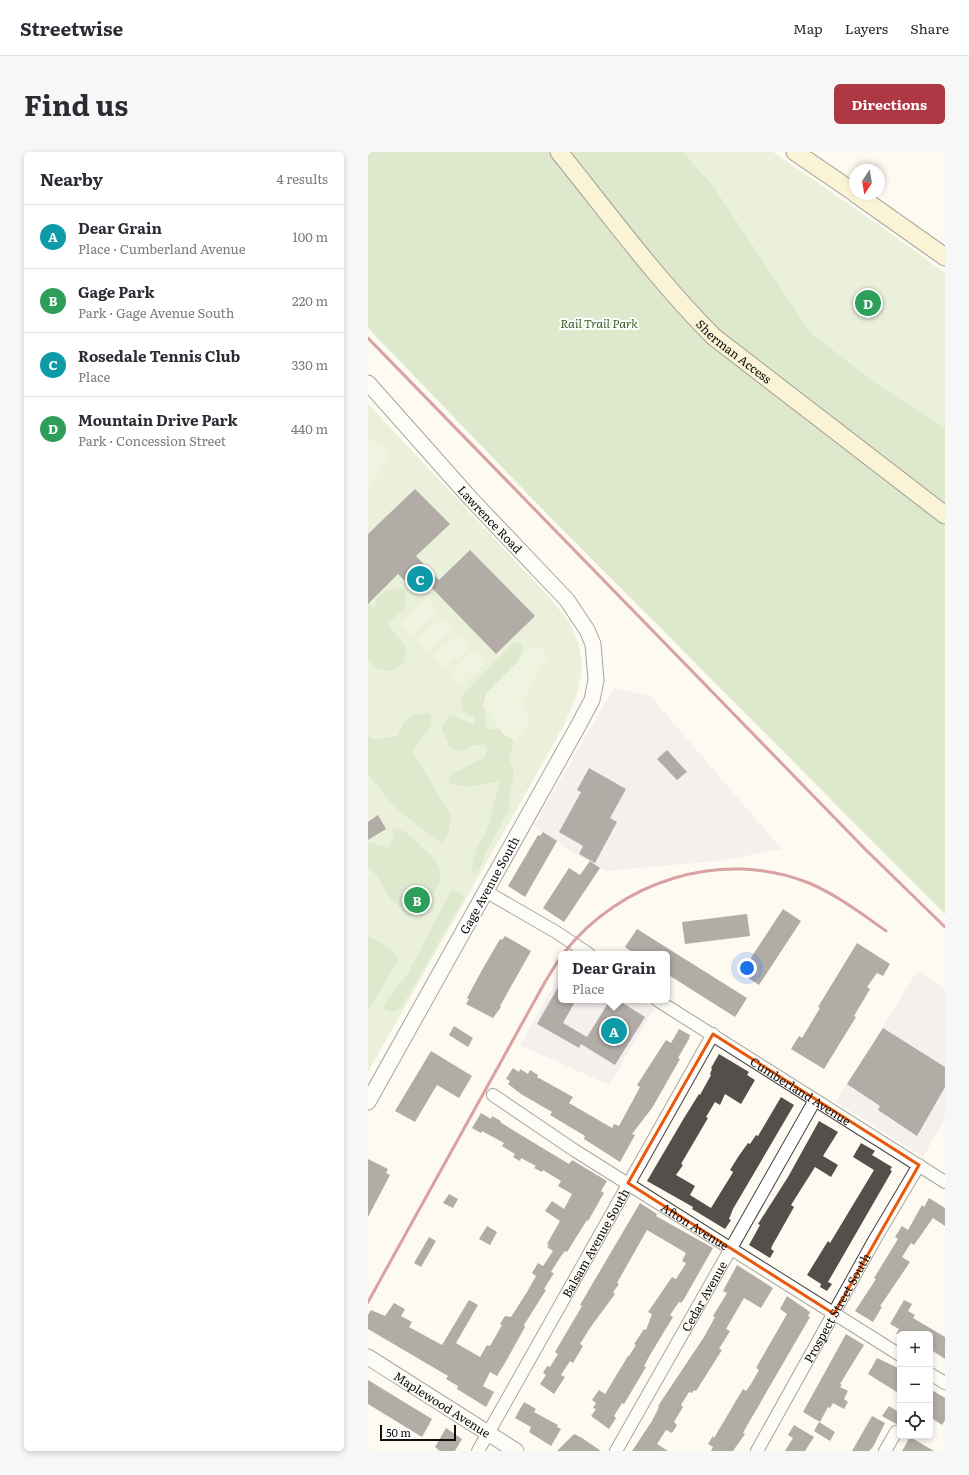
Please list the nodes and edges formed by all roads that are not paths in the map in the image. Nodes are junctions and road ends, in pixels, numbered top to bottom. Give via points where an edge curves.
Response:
1 (559, 152) edge
2 (795, 152) edge
3 (849, 189) edge
4 (864, 200) edge
5 (945, 257) edge
6 (368, 383) edge
7 (945, 515) edge
8 (596, 663) joint
9 (485, 891) junction
10 (584, 951) edge
11 (662, 1003) edge
12 (713, 1034) junction
13 (493, 1095) dead end
14 (815, 1100) junction
15 (368, 1102) edge
16 (919, 1166) junction
17 (945, 1182) edge
18 (628, 1183) junction
19 (730, 1248) junction
20 (834, 1314) junction
21 (897, 1353) edge
22 (368, 1358) edge
23 (933, 1376) edge
24 (945, 1383) edge
25 (896, 1432) dead end
26 (488, 1433) junction
27 (478, 1451) edge
28 (516, 1451) edge
29 (616, 1451) edge
30 (758, 1451) edge
31 (885, 1451) edge

1 - 7 main road, Sherman Access via 653,271 714,338
2 - 3 main road
4 - 5 main road
6 - 8 street, Lawrence Road via 567,600 587,630 593,644
8 - 9 street, Gage Avenue South via 592,700
9 - 10 street
9 - 15 street, Gage Avenue South
11 - 12 street, Cumberland Avenue
12 - 14 street, Cumberland Avenue
12 - 18 street, Balsam Avenue South
13 - 18 street, Afton Avenue
14 - 16 street, Cumberland Avenue
14 - 19 street, Cedar Avenue
16 - 17 street, Cumberland Avenue
16 - 20 street, Prospect Street South
18 - 19 street, Afton Avenue
18 - 26 street, Balsam Avenue South
19 - 20 street, Afton Avenue
19 - 29 street, Cedar Avenue
20 - 21 street, Afton Avenue
20 - 30 street, Prospect Street South
22 - 26 street, Maplewood Avenue
23 - 24 street
25 - 31 street
26 - 27 street, Balsam Avenue South
26 - 28 street, Maplewood Avenue

